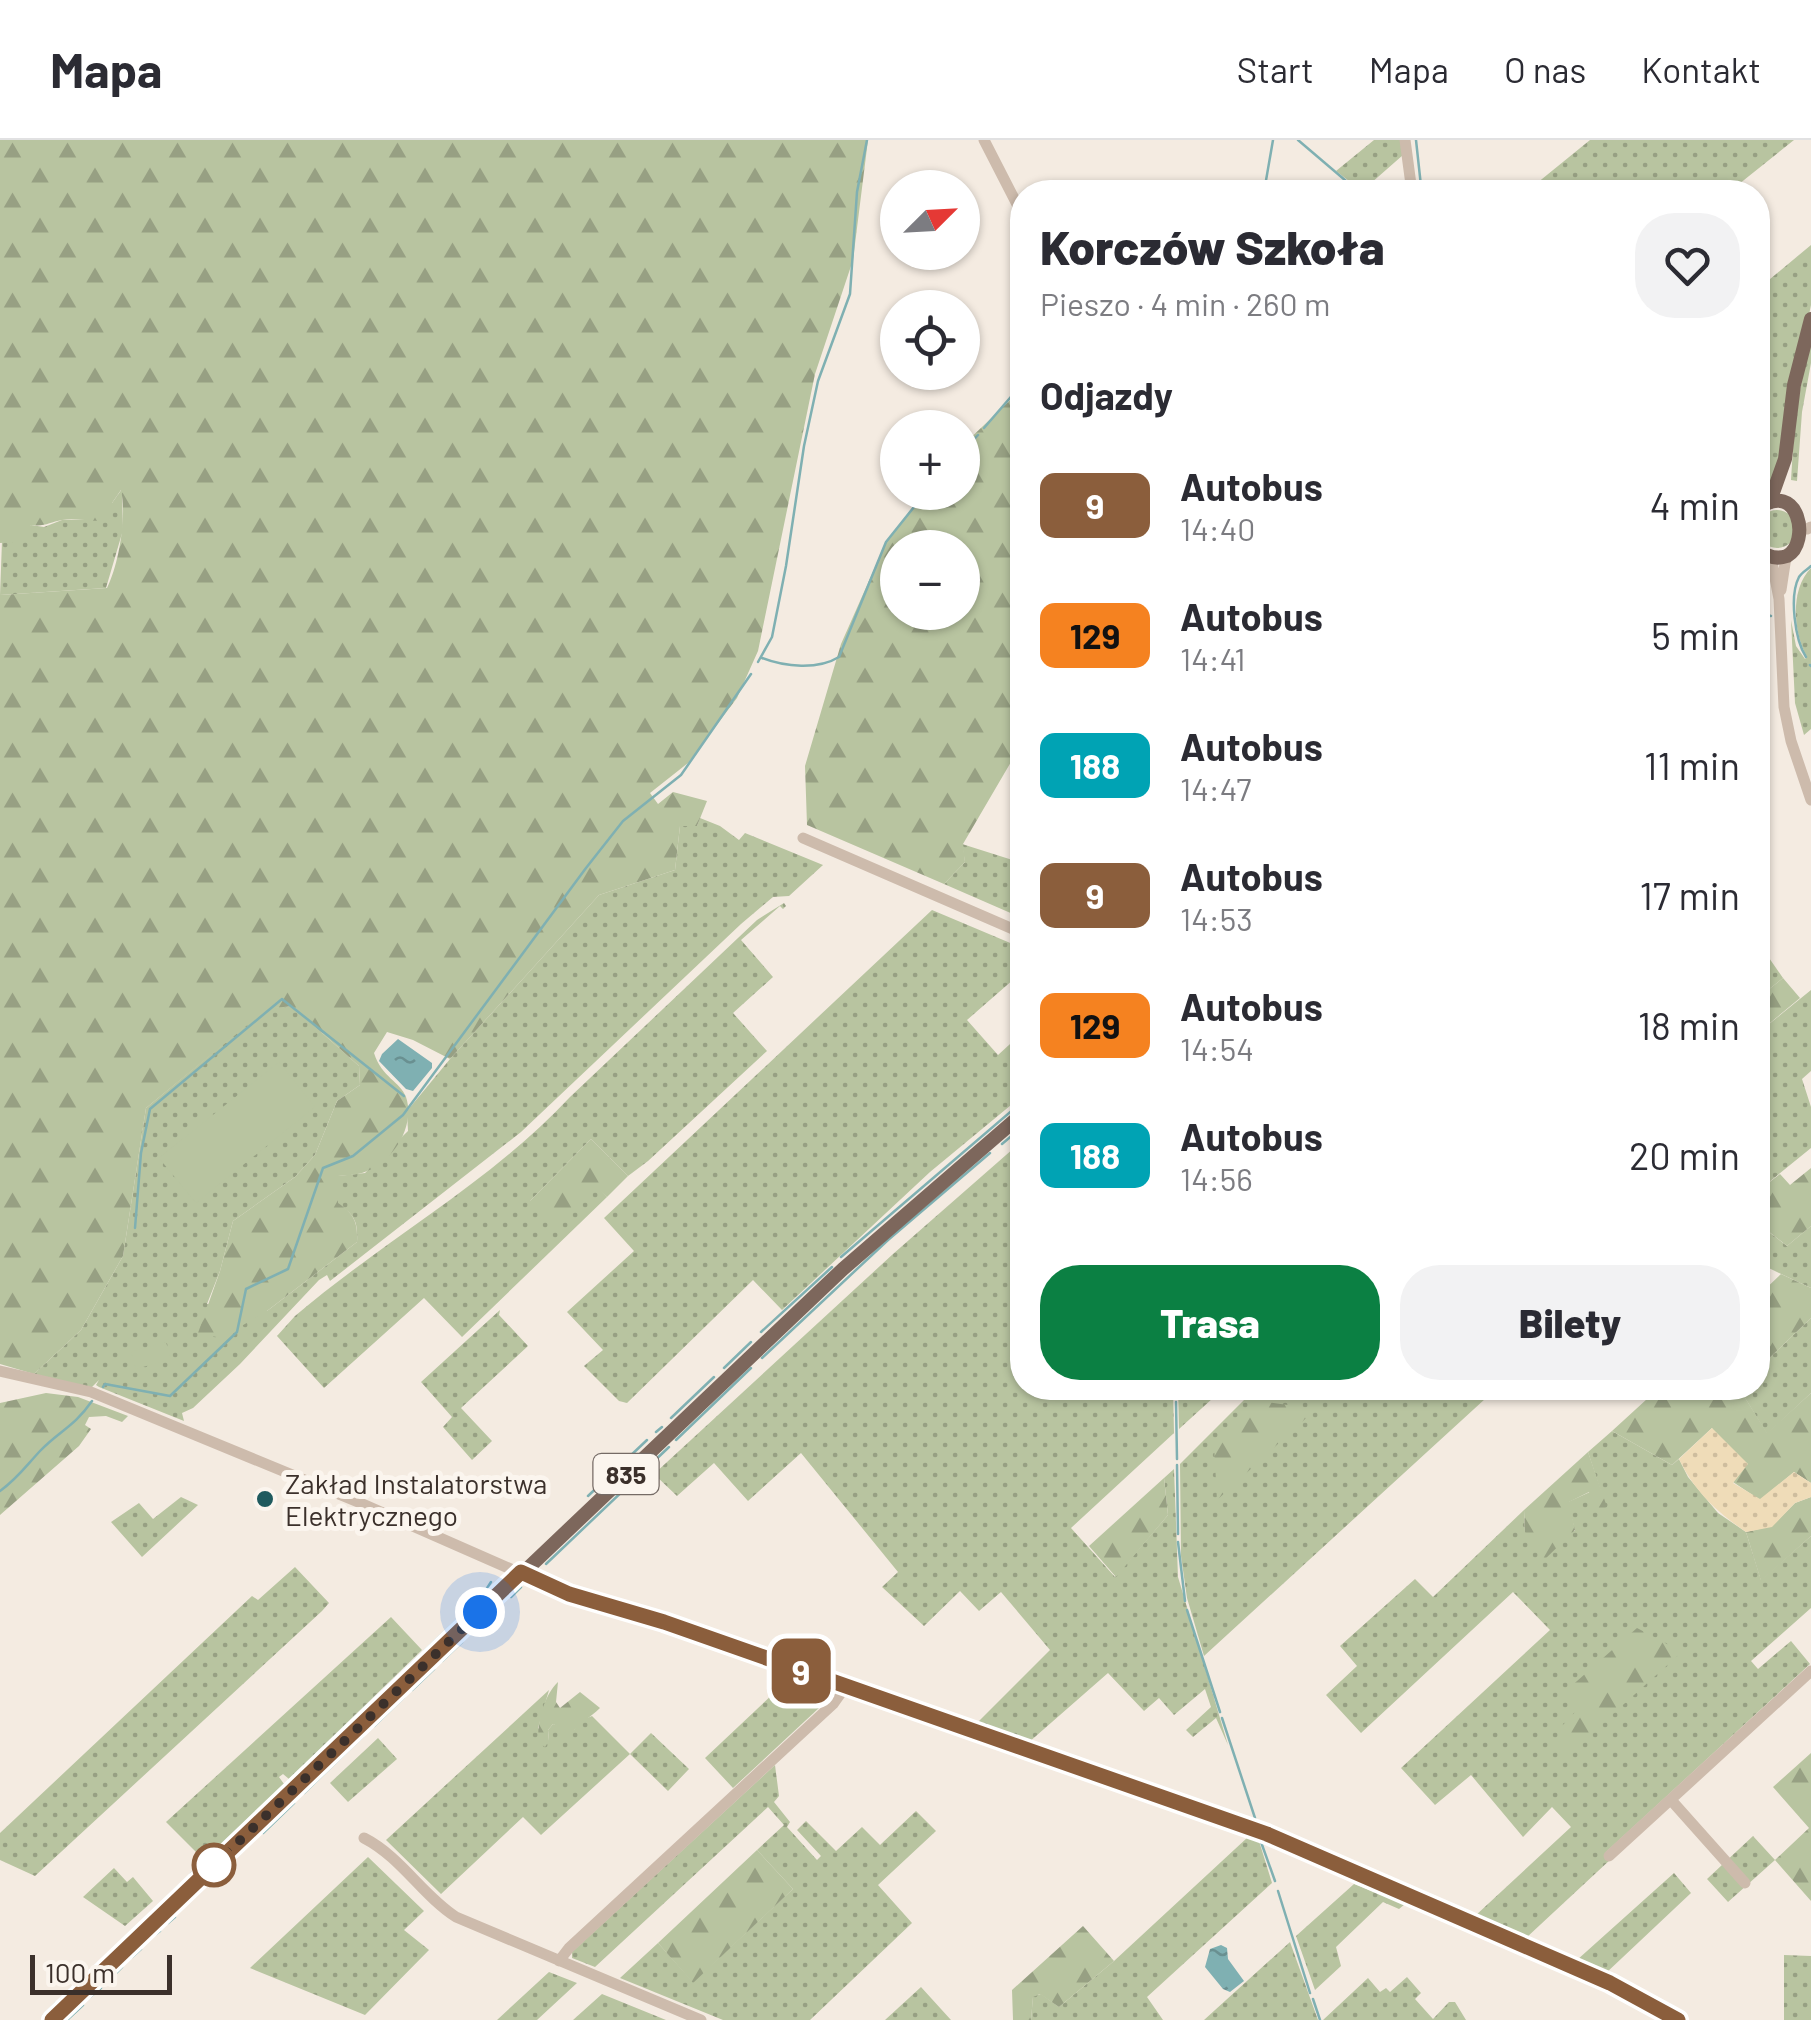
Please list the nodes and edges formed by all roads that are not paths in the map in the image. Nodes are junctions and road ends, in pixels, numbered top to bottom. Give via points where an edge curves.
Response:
1 (984, 140) edge
2 (1405, 140) edge
3 (1410, 180) edge
4 (1010, 191) edge
5 (1811, 319) edge
6 (1785, 459) junction
7 (1770, 492) edge
8 (1770, 506) edge
9 (1802, 510) edge
10 (1809, 528) edge
11 (1771, 554) edge
12 (1811, 800) edge
13 (803, 838) dead end
14 (1010, 927) edge
15 (1010, 1124) edge
16 (0, 1371) edge
17 (521, 1572) junction
18 (1811, 1671) edge
19 (844, 1687) junction
20 (1671, 1800) junction
21 (364, 1838) dead end
22 (1610, 1856) dead end
23 (1744, 1883) dead end
24 (559, 1960) junction
25 (52, 2020) edge
26 (701, 2020) edge
27 (1678, 2020) edge

1 - 4 street
2 - 3 street
5 - 6 main road
6 - 7 main road
6 - 9 main road
8 - 9 main road
9 - 10 main road
10 - 11 main road via 1802,545
11 - 12 street via 1784,707
13 - 14 street
15 - 17 main road, 835 via 855,1258
16 - 17 street via 91,1392
17 - 19 street
17 - 25 main road, 835
18 - 20 street
19 - 24 street
19 - 27 street via 1267,1834 1610,1983
20 - 22 street
20 - 23 street
21 - 24 street via 456,1917
24 - 26 street

